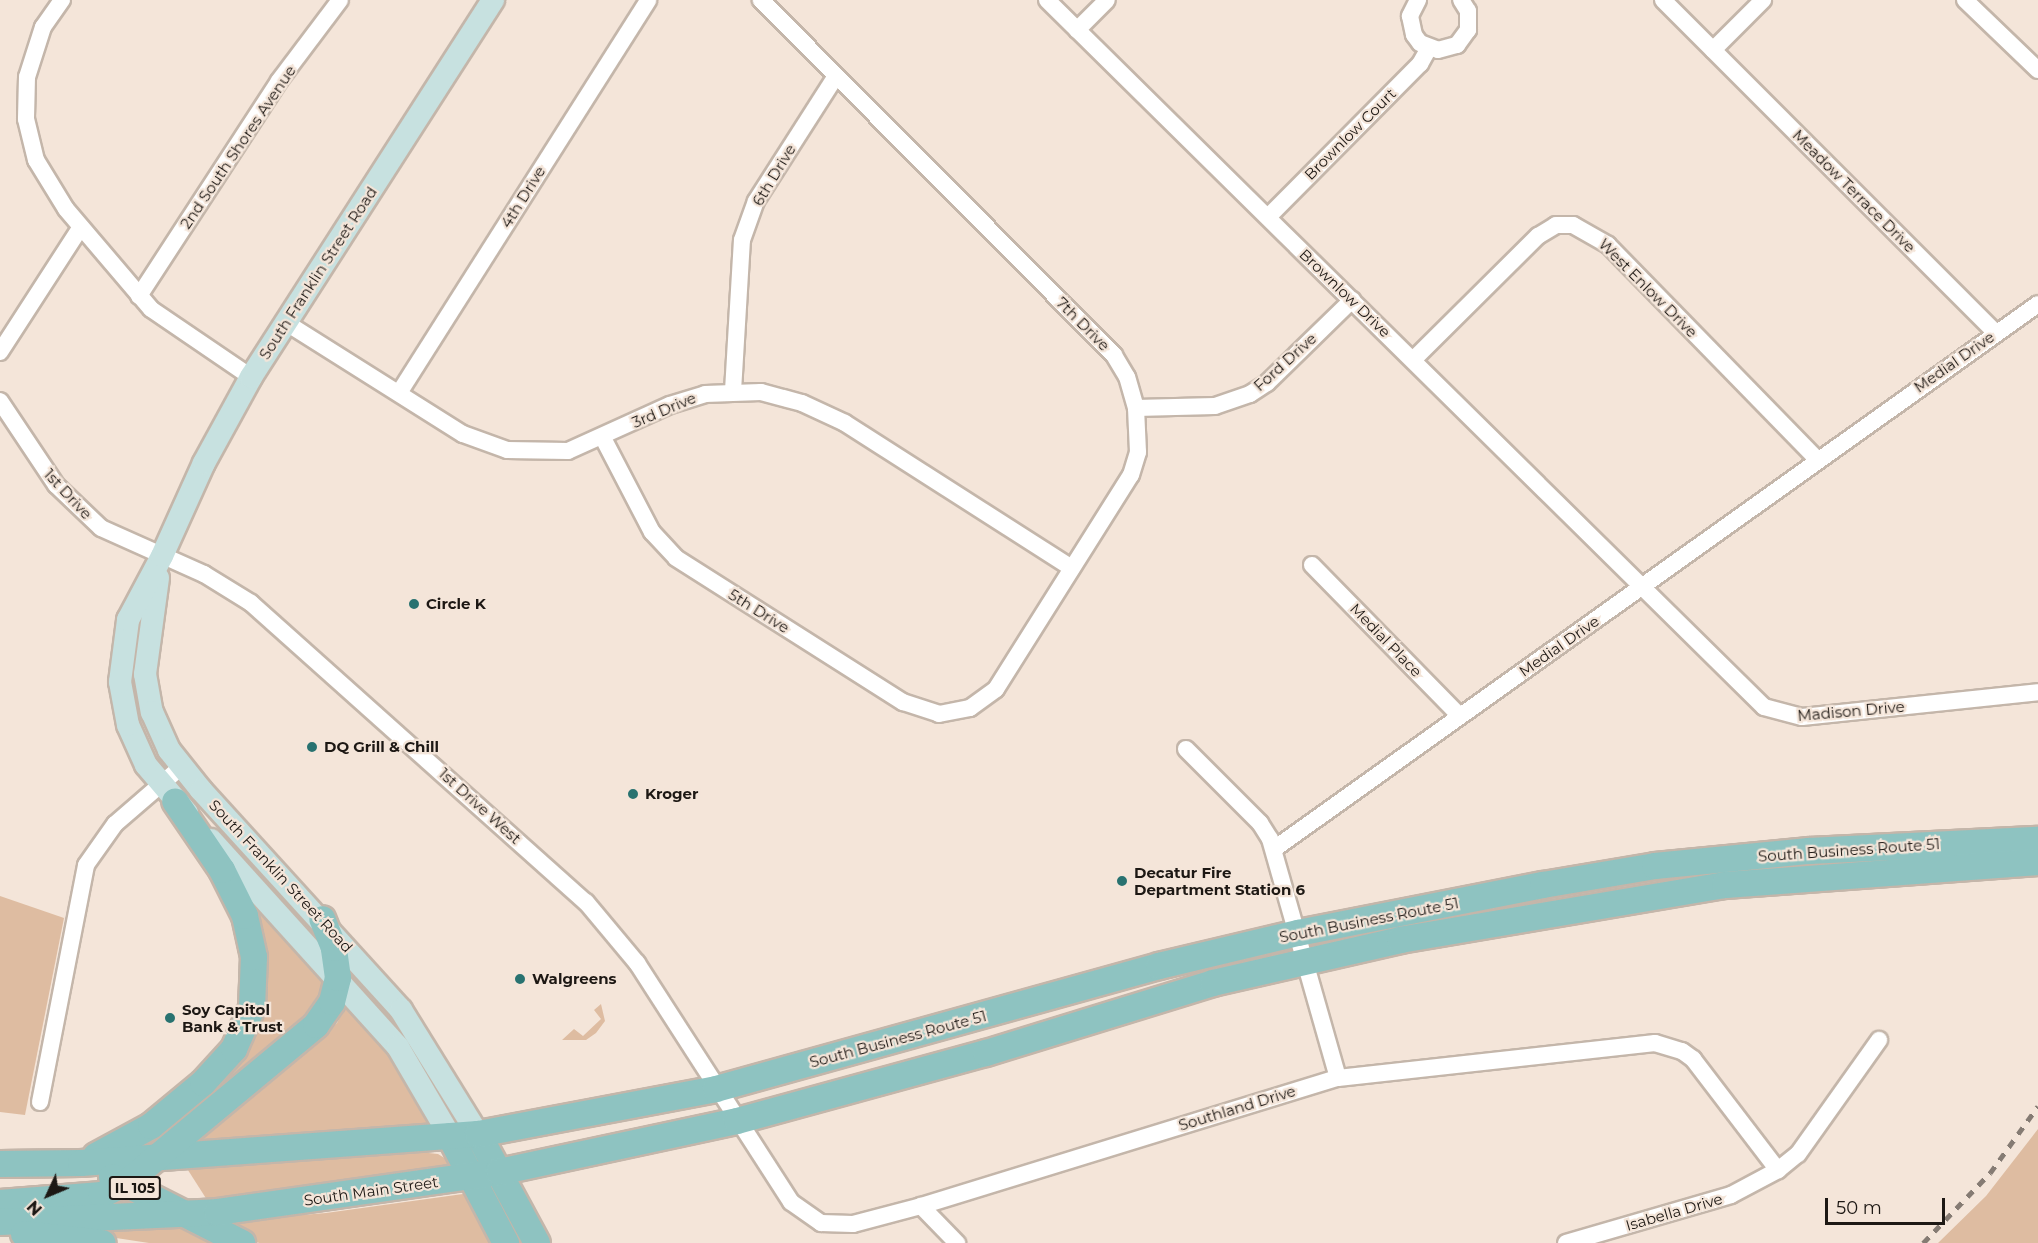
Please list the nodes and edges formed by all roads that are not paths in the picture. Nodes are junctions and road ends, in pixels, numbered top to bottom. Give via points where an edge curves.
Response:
1 (62, 0) edge
2 (340, 0) edge
3 (493, 0) edge
4 (648, 0) edge
5 (761, 0) edge
6 (1047, 0) edge
7 (1107, 0) edge
8 (1418, 0) edge
9 (1461, 0) edge
10 (1663, 0) edge
11 (1763, 0) edge
12 (1965, 0) edge
13 (1077, 30) junction
14 (1429, 48) junction
15 (1713, 50) junction
16 (2038, 70) edge
17 (836, 76) junction
18 (1268, 217) junction
19 (81, 227) junction
20 (139, 296) junction
21 (1352, 300) junction
22 (2038, 304) edge
23 (285, 322) junction
24 (1995, 332) junction
25 (0, 352) edge
26 (1414, 359) junction
27 (251, 377) junction
28 (733, 391) junction
29 (399, 393) junction
30 (0, 400) edge
31 (1136, 408) junction
32 (603, 438) junction
33 (1817, 459) junction
34 (162, 556) junction
35 (1312, 565) dead end
36 (1072, 568) junction
37 (1642, 587) junction
38 (2038, 692) edge
39 (970, 708) joint
40 (1460, 716) junction
41 (1186, 749) dead end
42 (181, 767) junction
43 (168, 792) junction
44 (2038, 840) edge
45 (1274, 849) junction
46 (2038, 862) edge
47 (322, 919) junction
48 (1298, 933) junction
49 (1304, 962) junction
50 (338, 978) junction
51 (1879, 1040) dead end
52 (1338, 1078) junction
53 (716, 1089) junction
54 (40, 1102) dead end
55 (737, 1121) junction
56 (478, 1134) junction
57 (450, 1136) junction
58 (160, 1155) junction
59 (81, 1163) junction
60 (0, 1164) edge
61 (1778, 1170) junction
62 (499, 1172) junction
63 (471, 1176) junction
64 (126, 1184) junction
65 (0, 1203) edge
66 (921, 1206) junction
67 (189, 1215) junction
68 (0, 1222) edge
69 (0, 1231) edge
70 (102, 1243) edge
71 (242, 1243) edge
72 (506, 1243) edge
73 (537, 1243) edge
74 (957, 1243) edge
75 (1566, 1243) edge

1 - 19 street via 43,27 31,59 26,119 36,160
2 - 20 street, 2nd South Shores Avenue via 279,81
3 - 23 street, South Franklin Street Road
4 - 29 street, 4th Drive
5 - 17 street, 7th Drive
6 - 13 street, Brownlow Drive
7 - 13 street
8 - 14 street via 1410,26 1420,43
9 - 14 street via 1470,20 1464,39 1448,49
10 - 15 street, Meadow Terrace Drive
11 - 15 street
12 - 16 street
13 - 18 street, Brownlow Drive
14 - 18 street, Brownlow Court via 1420,64
15 - 24 street, Meadow Terrace Drive
17 - 28 street, 6th Drive via 756,201 742,240
17 - 31 street, 7th Drive via 1114,355 1127,377
18 - 21 street, Brownlow Drive
19 - 20 street
19 - 25 street
20 - 27 street via 164,320
21 - 26 street, Brownlow Drive
21 - 31 street, Ford Drive via 1267,383 1250,394 1215,405
22 - 24 street, Medial Drive
23 - 27 street, South Franklin Street Road
23 - 29 street, 3rd Drive
24 - 33 street, Medial Drive
26 - 33 street, West Enlow Drive via 1538,236 1556,225 1573,225 1608,245
26 - 37 street, Brownlow Drive
27 - 34 street, South Franklin Street Road via 204,463
28 - 32 street, 3rd Drive via 686,398
28 - 36 street, 3rd Drive via 781,397 834,417
29 - 32 street, 3rd Drive via 491,447 554,453
30 - 34 street, 1st Drive via 45,471 89,517 111,535
31 - 36 street, 7th Drive via 1138,452 1131,475
32 - 39 street, 5th Drive via 652,531 676,558 903,702 939,714
33 - 37 street, Medial Drive
34 - 42 street, South Franklin Street Road via 149,625 146,674 159,732
34 - 43 street, South Franklin Street Road via 128,620 120,682 128,724 146,765
34 - 53 street, 1st Drive West via 218,581 251,603 586,902 637,963
35 - 40 street, Medial Place
36 - 39 street, 7th Drive via 996,689
37 - 38 street, Madison Drive via 1756,701 1781,714 1815,716
37 - 40 street, Medial Drive
40 - 45 street, Medial Drive
41 - 45 street via 1260,823
42 - 43 street
42 - 47 street, South Franklin Street Road
43 - 50 street, South Franklin Street Road
43 - 54 street via 102,839 86,865
43 - 59 main road via 222,870 245,916 254,957 252,1008 234,1048 203,1083 151,1126
44 - 48 main road, South Business Route 51 via 1809,851 1655,866
45 - 48 street
46 - 49 main road, South Business Route 51 via 1725,885 1400,940
47 - 50 main road via 334,948
47 - 56 street, South Franklin Street Road via 401,1010
48 - 49 street
48 - 53 main road, South Business Route 51 via 1159,966
49 - 52 street
49 - 55 main road, South Business Route 51 via 1213,983 986,1053
50 - 57 street, South Franklin Street Road via 398,1047
50 - 58 main road via 332,1002 316,1025
51 - 61 street, Isabella Drive via 1798,1154
52 - 61 street, Southland Drive via 1636,1044 1669,1046 1682,1051 1706,1073
52 - 66 street, Southland Drive
53 - 55 street, Southland Drive
53 - 56 main road
55 - 62 main road, South Main Street
55 - 66 street, Southland Drive via 791,1202 810,1218 832,1225 853,1224
56 - 57 main road
56 - 62 main road, South Franklin Street Road
57 - 58 main road
57 - 63 main road
58 - 59 main road
58 - 64 main road
59 - 60 main road, IL 105
59 - 64 main road, IL 105
61 - 75 street, Isabella Drive via 1731,1195
62 - 63 main road, South Main Street
62 - 73 main road, South Franklin Street Road
63 - 67 main road, South Main Street via 392,1190
63 - 72 main road
64 - 65 main road via 102,1195
64 - 67 main road, IL 105
66 - 74 street
67 - 68 main road, South Main Street
67 - 71 main road, IL 105
69 - 70 main road

